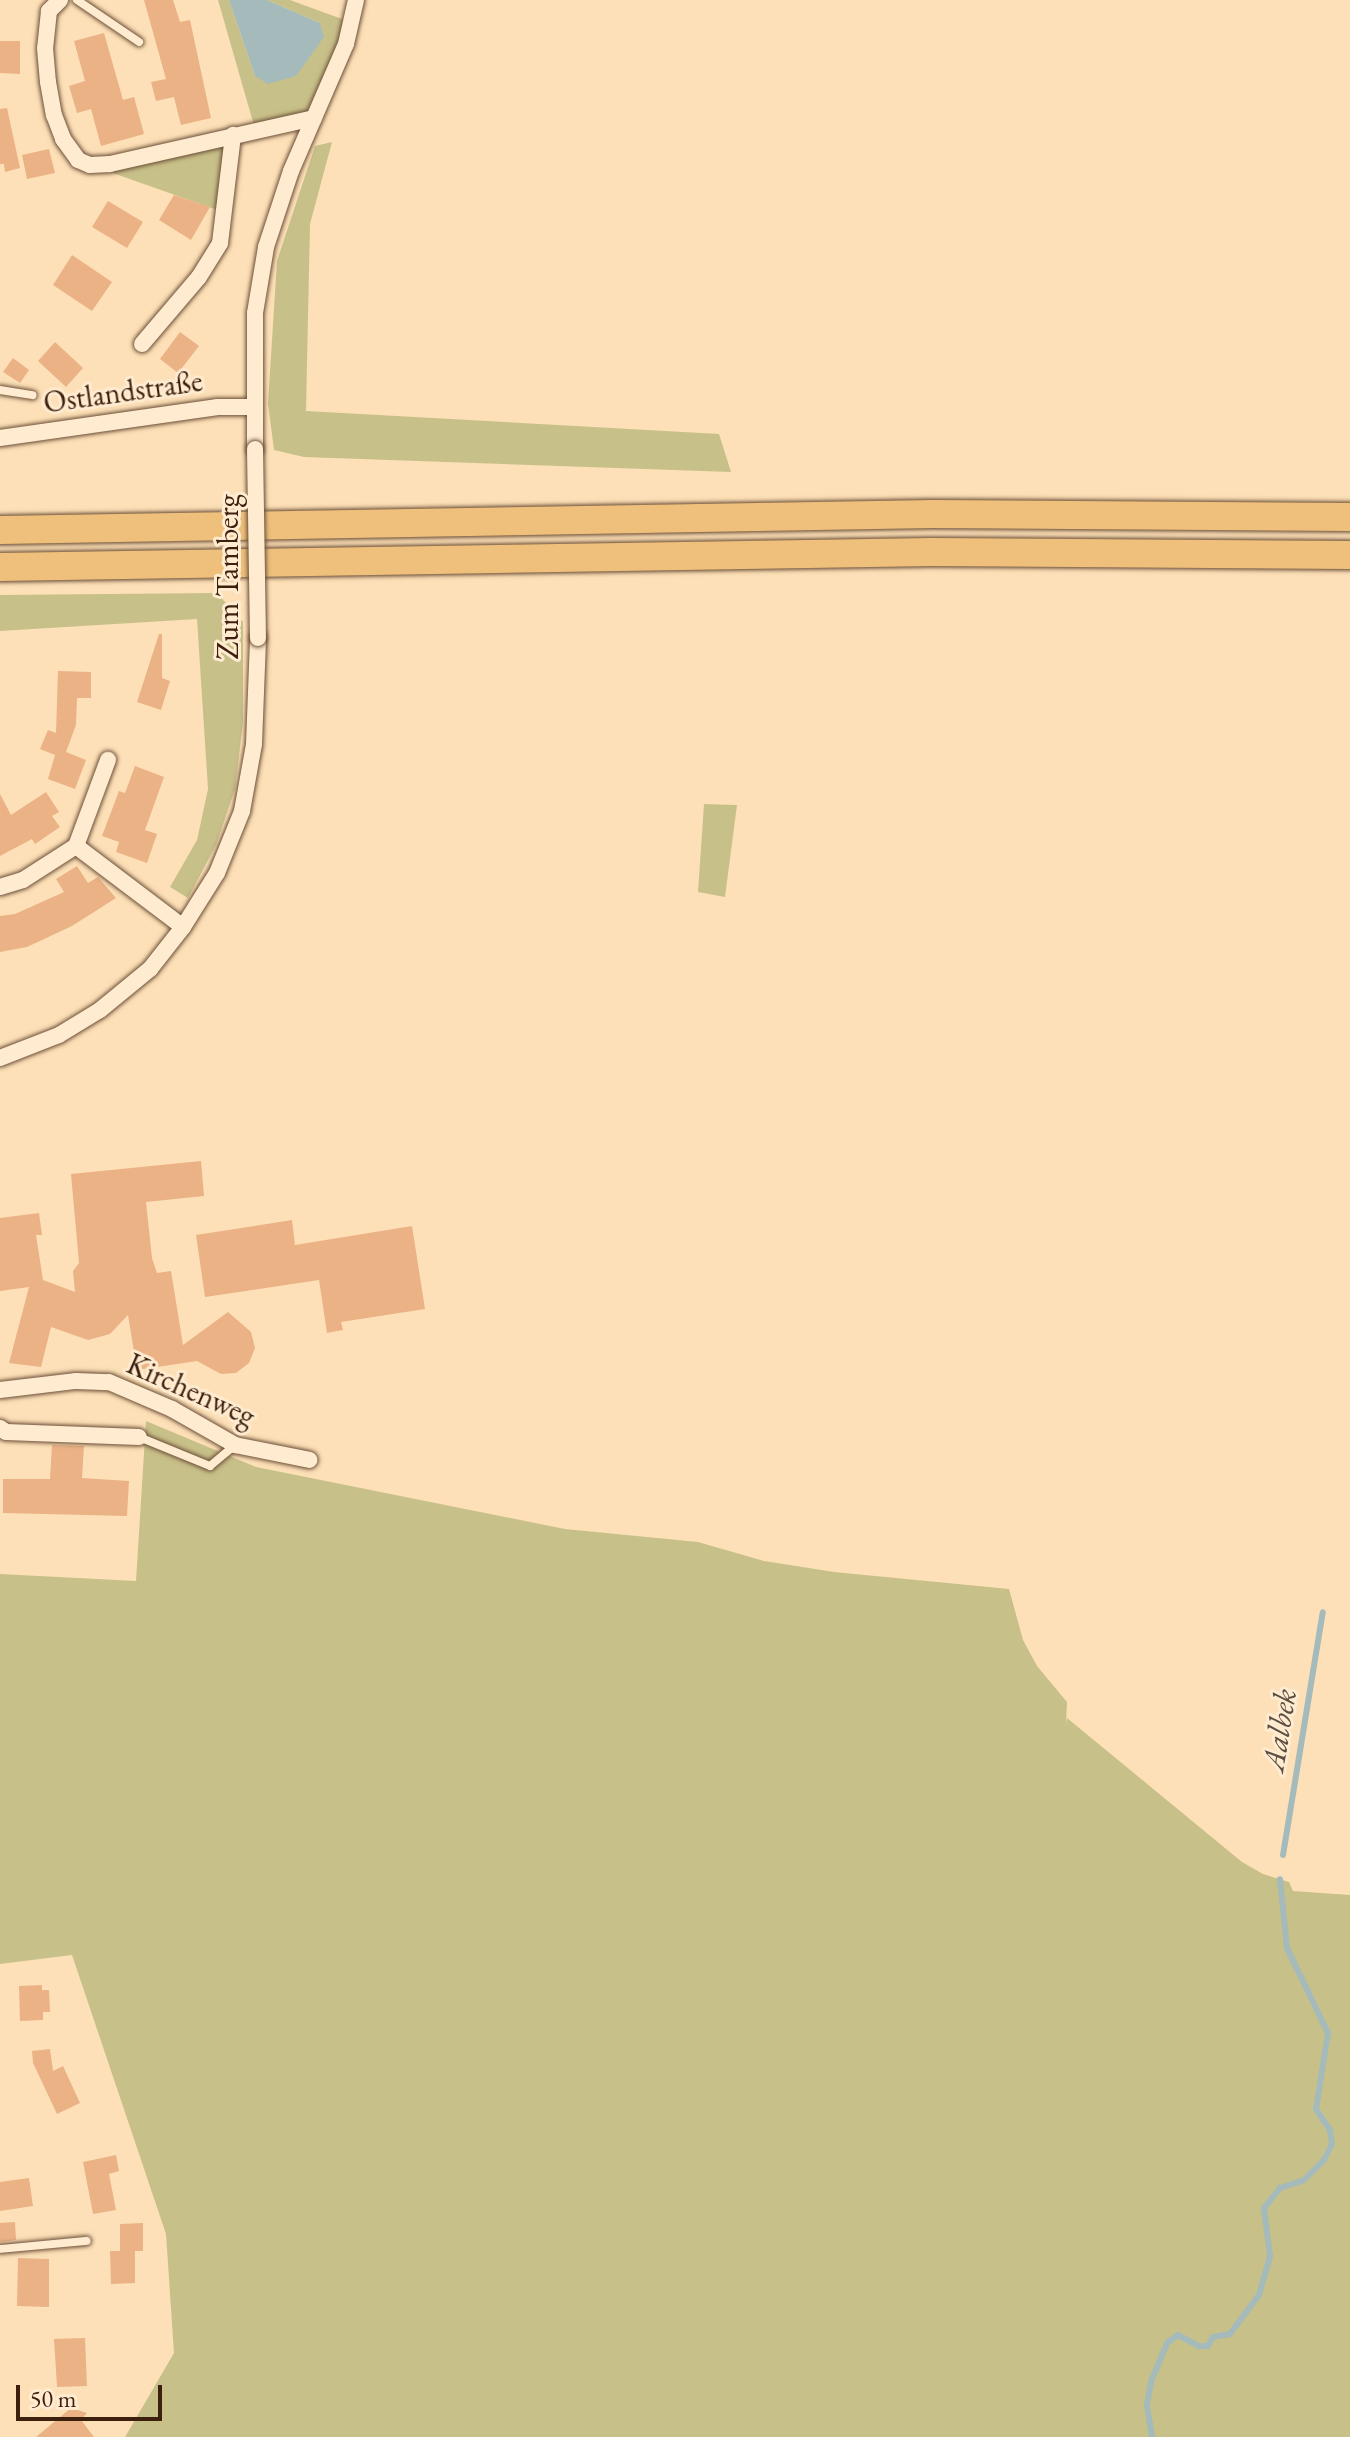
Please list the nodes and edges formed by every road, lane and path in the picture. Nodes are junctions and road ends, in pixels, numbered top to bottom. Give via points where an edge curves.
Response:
1 (60, 0) edge
2 (77, 0) edge
3 (356, 0) edge
4 (139, 42) dead end
5 (314, 118) junction
6 (233, 135) junction
7 (142, 344) dead end
8 (0, 390) edge
9 (33, 395) dead end
10 (253, 407) junction
11 (0, 438) edge
12 (1350, 517) edge
13 (0, 530) edge
14 (1350, 555) edge
15 (0, 567) edge
16 (108, 760) dead end
17 (76, 846) junction
18 (0, 887) edge
19 (183, 927) junction
20 (0, 1058) edge
21 (0, 1390) edge
22 (0, 1428) edge
23 (139, 1437) joint
24 (235, 1445) junction
25 (310, 1460) dead end
26 (87, 2241) dead end
27 (0, 2249) edge

1 - 6 street via 49,11 48,82 63,139 78,160 110,164
2 - 4 lane
3 - 5 street, Zum Tamberg via 353,23
5 - 6 street
5 - 10 street, Zum Tamberg via 266,247 255,313
6 - 7 street via 220,243 199,277
8 - 9 lane
10 - 11 street, Ostlandstraße via 218,407
10 - 19 street, Zum Tamberg, bridge via 258,638 254,744 242,811 217,873
12 - 13 highway via 886,514
14 - 15 highway via 932,552
16 - 17 street
17 - 18 street via 23,880
17 - 19 street
19 - 20 street, Zum Tamberg via 150,969 100,1010 59,1035
21 - 24 street, Kirchenweg via 109,1382 172,1409
22 - 23 street
23 - 24 lane via 210,1466
24 - 25 street, Kirchenweg
26 - 27 lane

